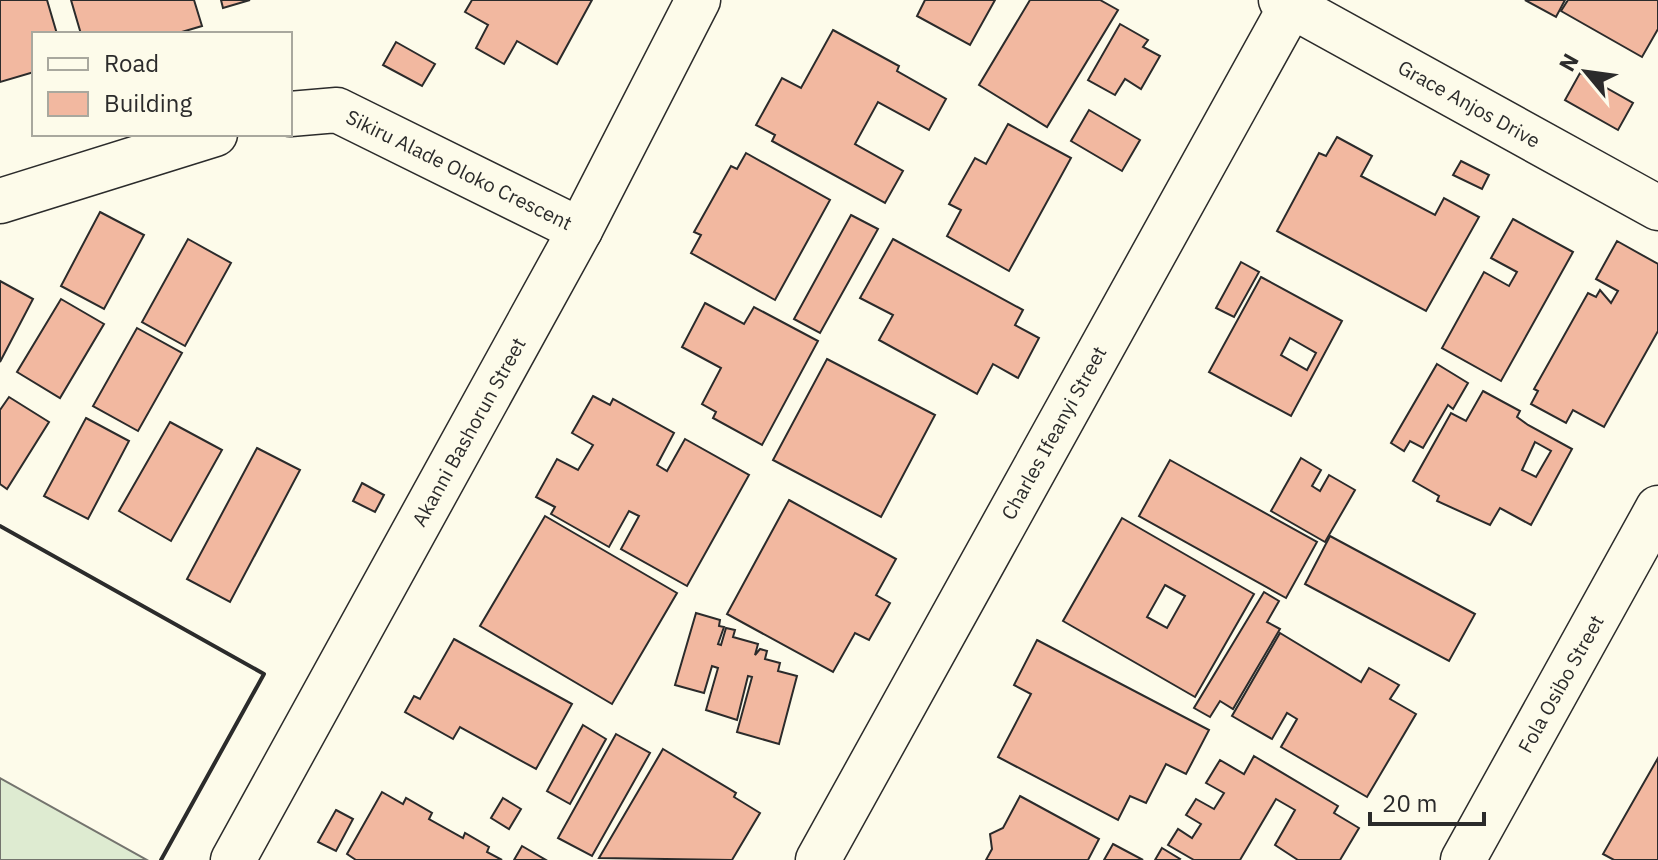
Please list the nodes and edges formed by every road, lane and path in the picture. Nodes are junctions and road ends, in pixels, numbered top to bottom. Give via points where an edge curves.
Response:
1 (698, 0) edge
2 (1286, 3) edge
3 (292, 114) edge
4 (209, 136) edge
5 (0, 201) edge
6 (1658, 208) edge
7 (580, 230) junction
8 (1658, 508) edge
9 (233, 860) edge
10 (818, 860) edge
11 (1463, 860) edge

1 - 7 street, Akanni Bashorun Street
2 - 6 street, Grace Anjos Drive
2 - 10 street, Charles Ifeanyi Street
3 - 7 street, Sikiru Alade Oloko Crescent via 337,110
4 - 5 street
7 - 9 street, Akanni Bashorun Street
8 - 11 street, Fola Osibo Street

